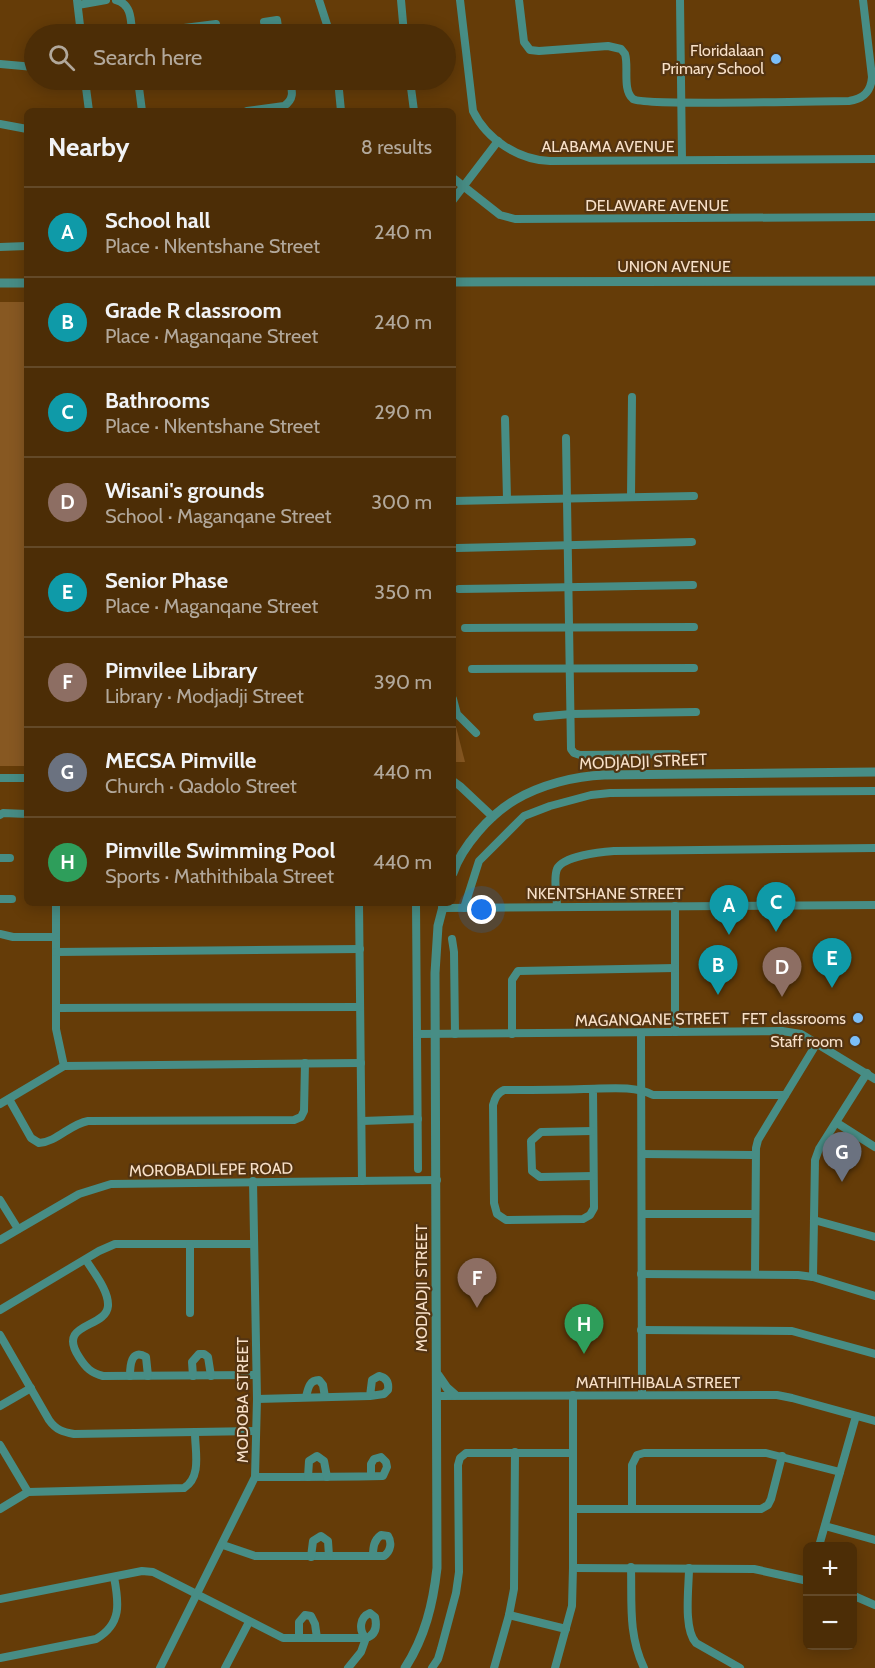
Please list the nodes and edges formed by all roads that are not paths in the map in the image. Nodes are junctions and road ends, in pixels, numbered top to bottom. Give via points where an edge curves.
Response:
1 (106, 0) edge
2 (319, 0) edge
3 (401, 0) edge
4 (460, 0) edge
5 (519, 0) edge
6 (680, 0) edge
7 (863, 0) edge
8 (121, 1) edge
9 (77, 2) edge
10 (264, 22) dead end
11 (80, 24) edge
12 (132, 24) edge
13 (278, 24) edge
14 (327, 24) edge
15 (403, 24) edge
16 (0, 64) edge
17 (24, 66) edge
18 (86, 90) edge
19 (139, 90) edge
20 (291, 90) edge
21 (339, 90) edge
22 (411, 90) edge
23 (682, 102) junction
24 (89, 108) edge
25 (142, 108) edge
26 (270, 108) edge
27 (341, 108) edge
28 (414, 108) edge
29 (0, 124) edge
30 (24, 128) edge
31 (498, 141) junction
32 (682, 159) junction
33 (875, 159) edge
34 (456, 180) edge
35 (464, 187) junction
36 (456, 196) edge
37 (875, 217) edge
38 (24, 246) edge
39 (0, 247) edge
40 (875, 281) edge
41 (456, 282) edge
42 (0, 283) edge
43 (24, 283) edge
44 (632, 397) dead end
45 (505, 419) dead end
46 (566, 438) dead end
47 (694, 496) dead end
48 (631, 497) junction
49 (567, 498) junction
50 (507, 499) junction
51 (456, 501) edge
52 (692, 542) dead end
53 (568, 545) junction
54 (457, 548) dead end
55 (693, 585) dead end
56 (568, 587) junction
57 (459, 589) dead end
58 (694, 627) dead end
59 (465, 628) dead end
60 (568, 628) junction
61 (569, 668) junction
62 (694, 668) dead end
63 (472, 669) dead end
64 (456, 710) edge
65 (696, 712) dead end
66 (571, 714) junction
67 (537, 717) dead end
68 (476, 733) dead end
69 (677, 754) dead end
70 (875, 772) edge
71 (0, 778) edge
72 (24, 778) edge
73 (456, 783) edge
74 (875, 791) edge
75 (24, 814) edge
76 (0, 815) edge
77 (493, 818) junction
78 (875, 848) edge
79 (0, 858) edge
80 (10, 858) dead end
81 (456, 866) edge
82 (0, 899) edge
83 (12, 899) dead end
84 (875, 905) edge
85 (56, 906) edge
86 (359, 906) edge
87 (416, 906) edge
88 (443, 906) edge
89 (450, 906) edge
90 (675, 906) junction
91 (557, 907) junction
92 (464, 908) junction
93 (0, 934) edge
94 (56, 937) junction
95 (452, 939) dead end
96 (360, 949) junction
97 (56, 952) junction
98 (675, 968) junction
99 (360, 1007) junction
100 (57, 1008) junction
101 (675, 1032) junction
102 (642, 1033) junction
103 (417, 1034) junction
104 (455, 1034) junction
105 (512, 1034) junction
106 (435, 1035) junction
107 (817, 1043) junction
108 (305, 1063) junction
109 (361, 1063) junction
110 (64, 1066) junction
111 (867, 1073) junction
112 (875, 1078) edge
113 (593, 1089) junction
114 (642, 1090) junction
115 (785, 1095) junction
116 (9, 1099) junction
117 (0, 1104) edge
118 (418, 1119) junction
119 (362, 1121) junction
120 (837, 1123) junction
121 (592, 1131) junction
122 (875, 1147) edge
123 (642, 1154) junction
124 (754, 1155) junction
125 (418, 1168) dead end
126 (593, 1176) junction
127 (437, 1180) junction
128 (253, 1181) junction
129 (362, 1181) junction
130 (0, 1200) edge
131 (642, 1214) junction
132 (754, 1214) junction
133 (814, 1220) junction
134 (18, 1229) junction
135 (875, 1237) edge
136 (0, 1239) edge
137 (253, 1244) junction
138 (190, 1245) junction
139 (86, 1260) junction
140 (641, 1274) junction
141 (755, 1274) junction
142 (813, 1277) junction
143 (875, 1296) edge
144 (0, 1310) edge
145 (190, 1313) dead end
146 (641, 1330) junction
147 (0, 1335) edge
148 (875, 1354) edge
149 (436, 1373) junction
150 (256, 1375) junction
151 (130, 1376) junction
152 (148, 1376) junction
153 (193, 1376) junction
154 (211, 1376) junction
155 (31, 1388) junction
156 (455, 1395) junction
157 (573, 1395) junction
158 (642, 1395) junction
159 (370, 1396) dead end
160 (437, 1396) junction
161 (306, 1397) junction
162 (325, 1397) junction
163 (257, 1399) junction
164 (0, 1406) edge
165 (856, 1416) junction
166 (875, 1421) edge
167 (256, 1431) junction
168 (195, 1433) junction
169 (0, 1445) edge
170 (514, 1452) junction
171 (573, 1453) junction
172 (782, 1456) junction
173 (840, 1472) junction
174 (371, 1476) dead end
175 (255, 1477) junction
176 (308, 1477) junction
177 (327, 1477) junction
178 (28, 1492) junction
179 (0, 1509) edge
180 (573, 1509) junction
181 (632, 1509) junction
182 (825, 1526) junction
183 (875, 1540) edge
184 (820, 1542) edge
185 (223, 1545) junction
186 (329, 1556) junction
187 (373, 1556) dead end
188 (311, 1557) junction
189 (632, 1567) junction
190 (573, 1568) junction
191 (688, 1568) junction
192 (114, 1577) junction
193 (803, 1580) edge
194 (196, 1593) junction
195 (854, 1596) edge
196 (0, 1599) edge
197 (875, 1605) edge
198 (509, 1615) junction
199 (249, 1622) junction
200 (566, 1629) junction
201 (299, 1638) junction
202 (316, 1638) junction
203 (0, 1658) edge
204 (160, 1668) edge
205 (225, 1668) edge
206 (348, 1668) edge
207 (405, 1668) edge
208 (432, 1668) edge
209 (494, 1668) edge
210 (555, 1668) edge
211 (644, 1668) edge
212 (740, 1668) edge

1 - 9 street
2 - 14 street
3 - 15 street
4 - 31 street, ALABAMA AVENUE via 471,104 479,122
5 - 23 street via 524,42 530,50 617,47 627,58 628,90 633,99
6 - 23 street
7 - 23 street via 872,77 870,89 862,96 849,101
8 - 12 street
9 - 11 street
10 - 13 street via 277,20
16 - 17 street
18 - 24 street
19 - 25 street
20 - 26 street via 289,104
21 - 27 street
22 - 28 street
23 - 32 street
29 - 30 street
31 - 32 street, ALABAMA AVENUE via 522,157 538,161
31 - 35 street
32 - 33 street, ALABAMA AVENUE
34 - 35 street, DELAWARE AVENUE
35 - 36 street
35 - 37 street, DELAWARE AVENUE via 500,215 515,219
38 - 39 street
40 - 41 street, UNION AVENUE
42 - 43 street
44 - 48 street
45 - 50 street
46 - 49 street
47 - 48 street
48 - 49 street
49 - 50 street
49 - 53 street
50 - 51 street
52 - 53 street
53 - 54 street
53 - 56 street
55 - 56 street
56 - 57 street
56 - 60 street
58 - 60 street
59 - 60 street
60 - 61 street
61 - 62 street
61 - 63 street
61 - 66 street
64 - 68 street
65 - 66 street
66 - 67 street
66 - 69 street via 571,749 576,755
70 - 77 street, MODJADJI STREET via 596,775 530,792
71 - 72 street
73 - 77 street
74 - 92 street via 610,793 550,806 524,816 479,861
75 - 76 street
77 - 81 street, MODJADJI STREET via 465,847
78 - 91 street via 595,853 567,860 559,867
79 - 80 street
82 - 83 street
84 - 90 street, NKENTSHANE STREET
85 - 94 street
86 - 96 street
87 - 103 street
88 - 106 street, MODJADJI STREET via 436,944
89 - 92 street, NKENTSHANE STREET
90 - 91 street, NKENTSHANE STREET
90 - 98 street
91 - 92 street, NKENTSHANE STREET
93 - 94 street
94 - 97 street
95 - 104 street
96 - 97 street
96 - 99 street
97 - 100 street
98 - 101 street
98 - 105 street via 518,971 512,980
99 - 100 street
99 - 109 street
100 - 110 street via 56,1029
101 - 102 street, MAGANQANE STREET
101 - 107 street, MAGANQANE STREET via 782,1031 801,1034
102 - 105 street, MAGANQANE STREET
102 - 114 street
103 - 106 street, MAGANQANE STREET
103 - 118 street
104 - 105 street, MAGANQANE STREET
104 - 106 street, MAGANQANE STREET
106 - 127 street, MODJADJI STREET
107 - 111 street, MAGANQANE STREET
107 - 115 street
108 - 109 street
108 - 110 street
108 - 116 street via 304,1112 294,1120 88,1121 39,1143 31,1138
109 - 119 street
110 - 116 street
111 - 112 street, MAGANQANE STREET
111 - 120 street
113 - 114 street
113 - 121 street
113 - 126 street via 504,1090 496,1096 494,1203 498,1215 506,1220 587,1218 594,1208
114 - 115 street via 653,1095
114 - 123 street
115 - 124 street via 758,1140
116 - 117 street
118 - 119 street
118 - 125 street
119 - 129 street
120 - 122 street
120 - 133 street via 815,1161
121 - 126 street
121 - 126 street via 537,1134 531,1141 530,1163 532,1171 540,1177
123 - 124 street
123 - 131 street
124 - 132 street
127 - 129 street, MOROBADILEPE ROAD
127 - 149 street, MODJADJI STREET
128 - 129 street, MOROBADILEPE ROAD
128 - 134 street, MOROBADILEPE ROAD via 111,1184 79,1194
128 - 137 street, MODOBA STREET
130 - 134 street
131 - 132 street
131 - 140 street
132 - 141 street
133 - 135 street
133 - 142 street
134 - 136 street, MOROBADILEPE ROAD
137 - 138 street
137 - 150 street, MODOBA STREET
138 - 139 street via 115,1245
138 - 145 street
139 - 144 street
139 - 151 street via 107,1296 108,1308 104,1316 74,1335 75,1352 93,1374
140 - 141 street
140 - 146 street
141 - 142 street
142 - 143 street
146 - 148 street via 795,1331
146 - 158 street
147 - 155 street
149 - 156 street
149 - 160 street, MODJADJI STREET
150 - 154 street
150 - 163 street, MODOBA STREET
151 - 152 street
151 - 152 street via 130,1362 136,1355 142,1355 146,1358
152 - 153 street
153 - 154 street
153 - 154 street via 192,1362 204,1354
155 - 164 street
155 - 168 street via 49,1420 63,1432
156 - 157 street, MATHITHIBALA STREET
156 - 160 street, MATHITHIBALA STREET
157 - 158 street, MATHITHIBALA STREET
157 - 171 street
158 - 165 street, MATHITHIBALA STREET via 777,1395
159 - 162 street
160 - 207 street, MODJADJI STREET via 437,1568 423,1637
161 - 162 street
161 - 162 street via 315,1380 323,1385
161 - 163 street
163 - 167 street, MODOBA STREET
165 - 166 street, MATHITHIBALA STREET
165 - 173 street
167 - 168 street
167 - 175 street, MODOBA STREET
168 - 178 street via 196,1475 192,1484 184,1488
169 - 178 street
170 - 171 street
170 - 198 street via 514,1589
170 - 208 street via 466,1452 458,1462 459,1572 441,1649
171 - 180 street
172 - 173 street
172 - 181 street via 771,1499 762,1509
172 - 181 street via 639,1454 632,1465
173 - 182 street
174 - 177 street
175 - 176 street
175 - 185 street, MODOBA STREET
176 - 177 street
176 - 177 street via 309,1461 317,1456 324,1461
178 - 179 street
180 - 181 street
180 - 190 street
182 - 183 street
182 - 184 street
185 - 188 street via 250,1556
185 - 194 street, MODOBA STREET
186 - 187 street
186 - 188 street
186 - 188 street via 328,1541 321,1536 313,1541
189 - 190 street
189 - 191 street
189 - 211 street via 632,1632
190 - 200 street via 572,1606
191 - 193 street via 754,1569
191 - 212 street via 692,1639
192 - 194 street via 153,1572
192 - 196 street
192 - 203 street via 118,1603 105,1634
194 - 199 street
194 - 204 street, MODOBA STREET
195 - 197 street
198 - 200 street
198 - 209 street
199 - 201 street via 279,1637
199 - 205 street
200 - 210 street
201 - 202 street
201 - 202 street via 299,1622 305,1615 313,1620
202 - 206 street via 366,1638 362,1652

